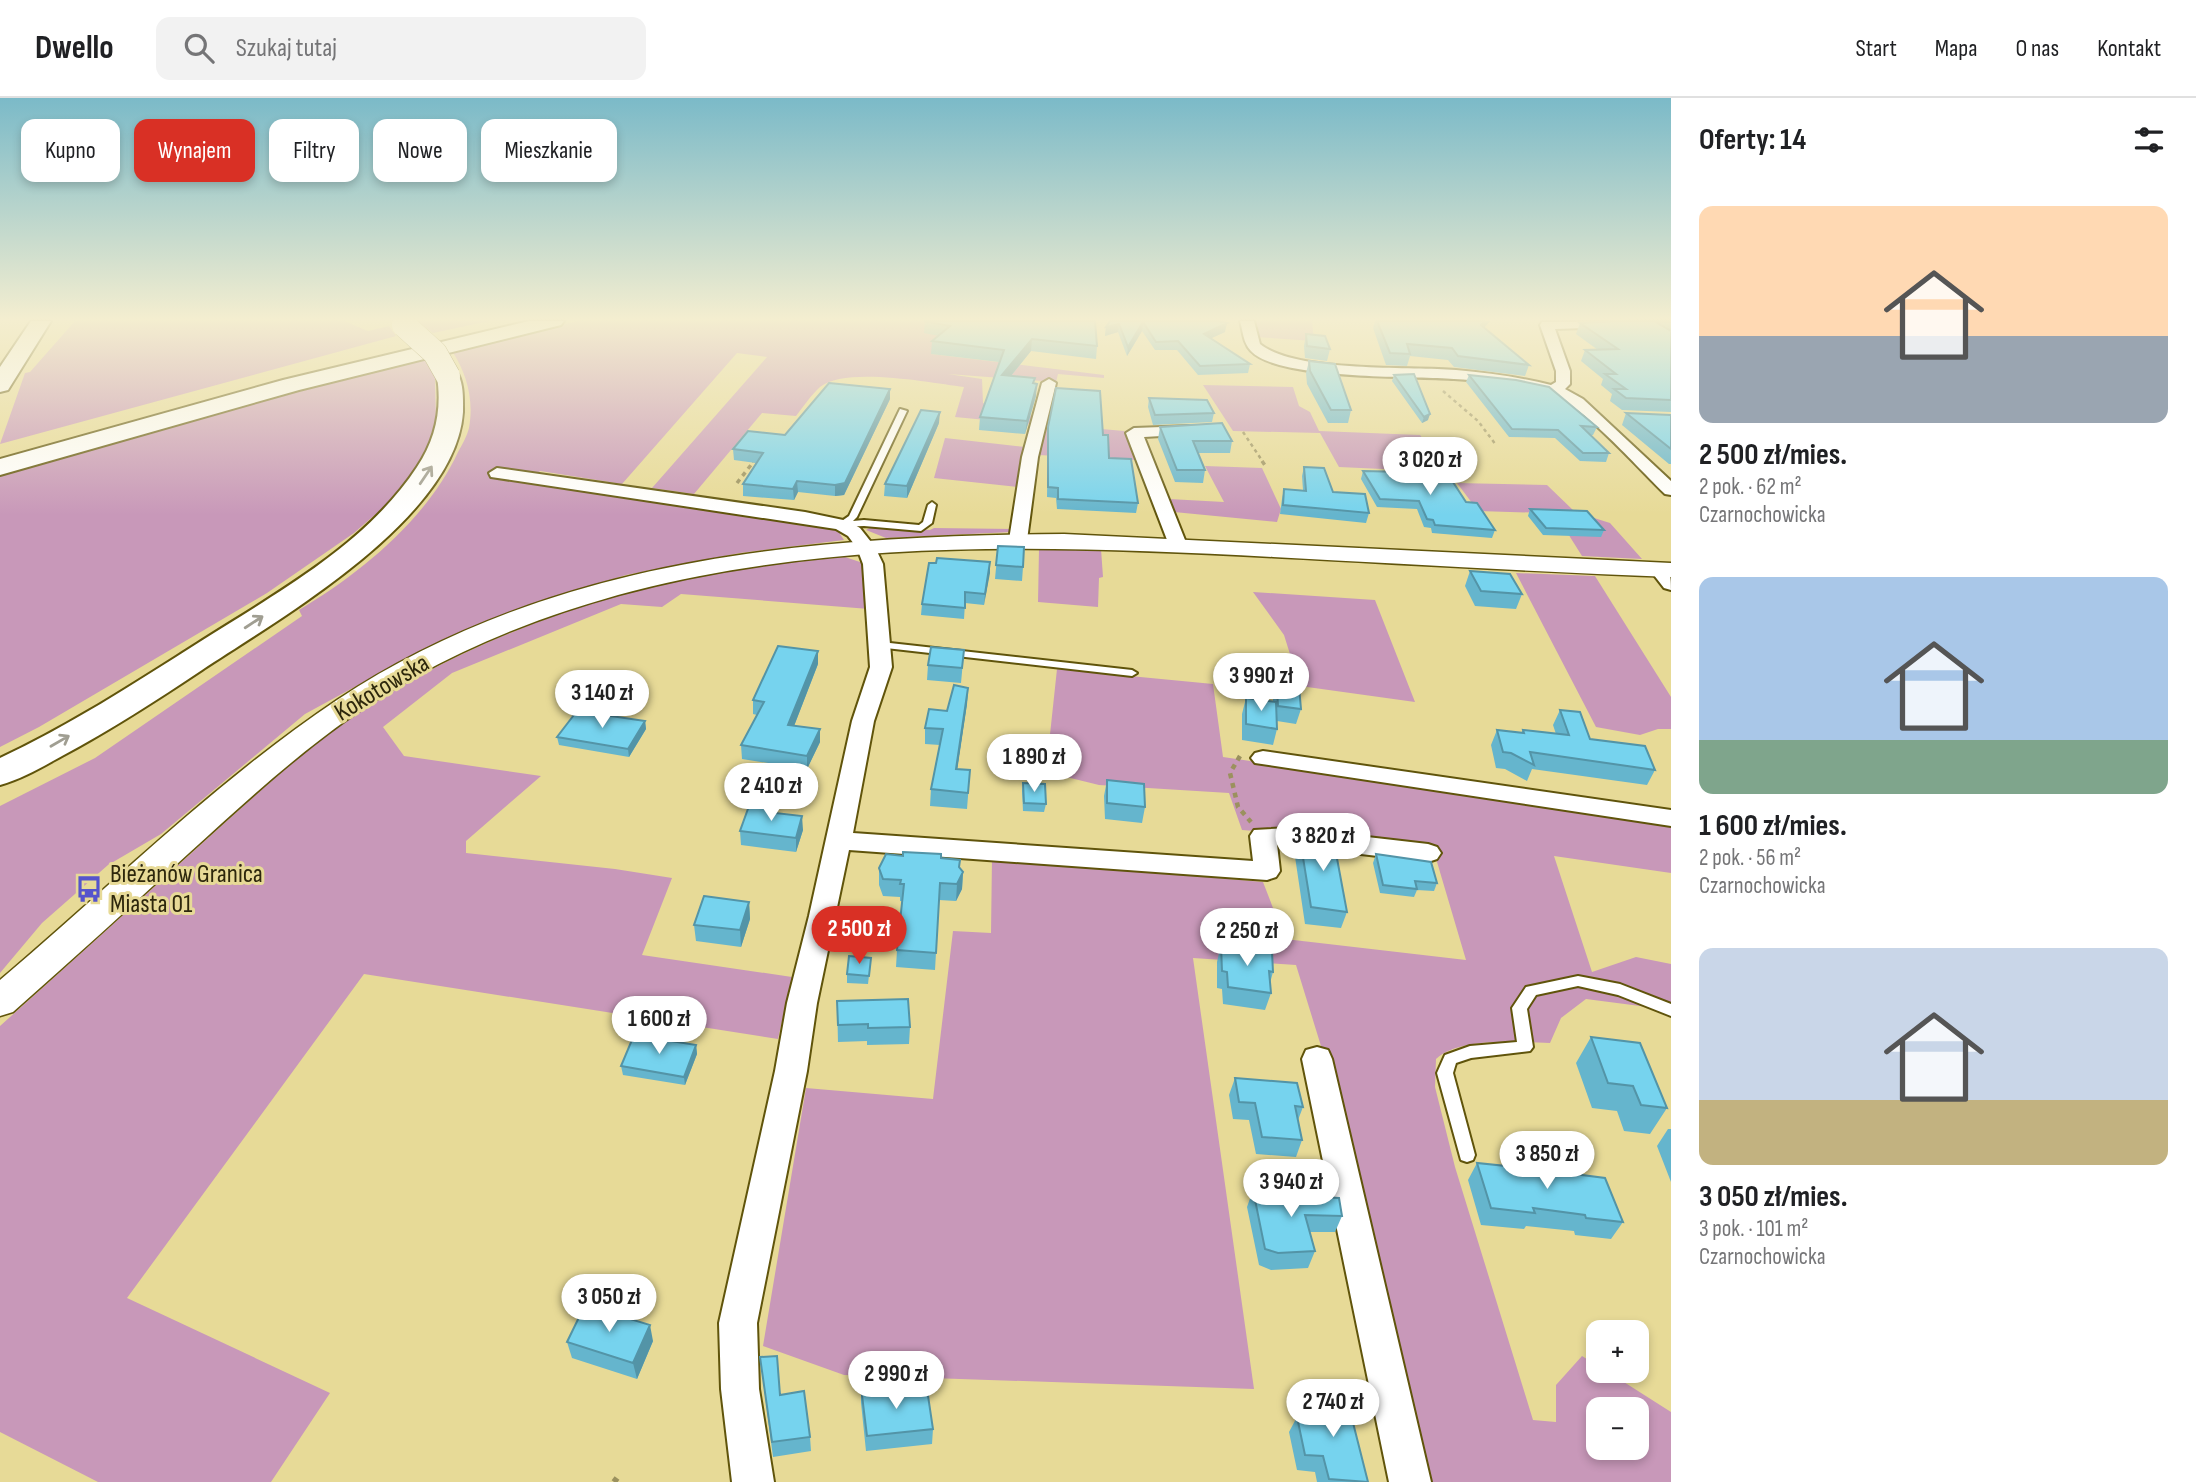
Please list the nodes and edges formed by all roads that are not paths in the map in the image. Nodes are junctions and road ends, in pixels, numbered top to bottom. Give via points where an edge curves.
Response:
1 (254, 386) edge
2 (293, 386) edge
3 (450, 386) edge
4 (1048, 386) edge
5 (1535, 386) edge
6 (1561, 386) edge
7 (1554, 390) junction
8 (903, 411) dead end
9 (1594, 416) junction
10 (1619, 417) dead end
11 (1204, 430) edge
12 (0, 455) edge
13 (0, 467) edge
14 (497, 473) dead end
15 (1671, 490) edge
16 (932, 505) dead end
17 (1018, 540) junction
18 (854, 541) junction
19 (1178, 545) junction
20 (1667, 575) edge
21 (881, 645) junction
22 (1132, 673) dead end
23 (1263, 758) road end
24 (0, 774) edge
25 (1671, 818) edge
26 (839, 841) junction
27 (1428, 853) dead end
28 (0, 1002) edge
29 (1671, 1010) edge
30 (1317, 1059) dead end
31 (1467, 1155) dead end
32 (753, 1482) edge
33 (1410, 1482) edge

1 - 12 highway
2 - 13 highway
24 -> 3 highway, bridge via 185,666 359,547 405,503 441,450 450,427
4 - 17 street via 1030,457
5 - 7 street
6 - 7 street
7 - 9 street via 1573,398
8 - 18 lane via 853,517
9 - 10 street
9 - 15 street
11 - 19 street via 1133,433
14 - 18 street via 804,517
16 - 18 lane via 921,528 864,523
17 - 18 street, Kokotowska
17 - 19 street, Kokotowska
18 - 21 street via 873,564
18 - 28 street, Kokotowska via 612,588 510,622 408,670 282,754
19 - 20 street, Kokotowska
21 - 22 lane
21 - 26 street via 881,667 863,721
23 - 25 street
26 - 27 street via 1267,871 1263,836
26 - 32 street via 738,1324 740,1390
29 - 31 lane via 1620,990 1578,981 1531,991 1519,1008 1525,1047 1470,1052 1450,1059 1445,1073
30 - 33 street

